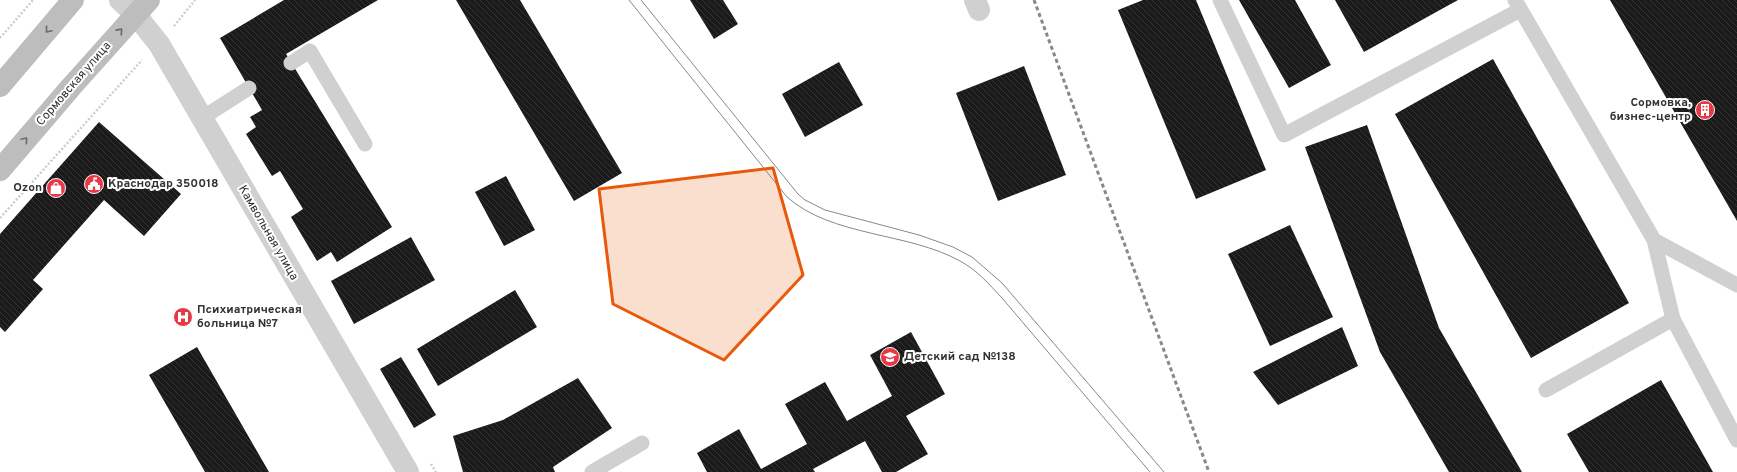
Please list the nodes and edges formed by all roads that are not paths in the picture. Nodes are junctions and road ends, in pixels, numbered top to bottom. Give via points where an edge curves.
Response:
1 (73, 0) edge
2 (1220, 0) edge
3 (135, 5) edge
4 (1517, 5) edge
5 (291, 63) dead end
6 (0, 86) edge
7 (249, 88) dead end
8 (202, 118) junction
9 (365, 144) dead end
10 (0, 170) edge
11 (1654, 240) junction
12 (1737, 285) edge
13 (1673, 319) junction
14 (1546, 390) dead end
15 (1737, 440) edge
16 (642, 443) dead end
17 (408, 472) edge
18 (592, 472) edge

1 -> 6 main road
2 - 4 lane via 1284,135
3 - 8 street, Камвольная улица
10 -> 3 main road, Сормовская улица
4 - 11 lane
5 - 9 lane via 310,51
7 - 8 lane
8 - 17 street, Камвольная улица
11 - 12 lane
11 - 13 lane
13 - 14 lane
13 - 15 lane
16 - 18 lane

